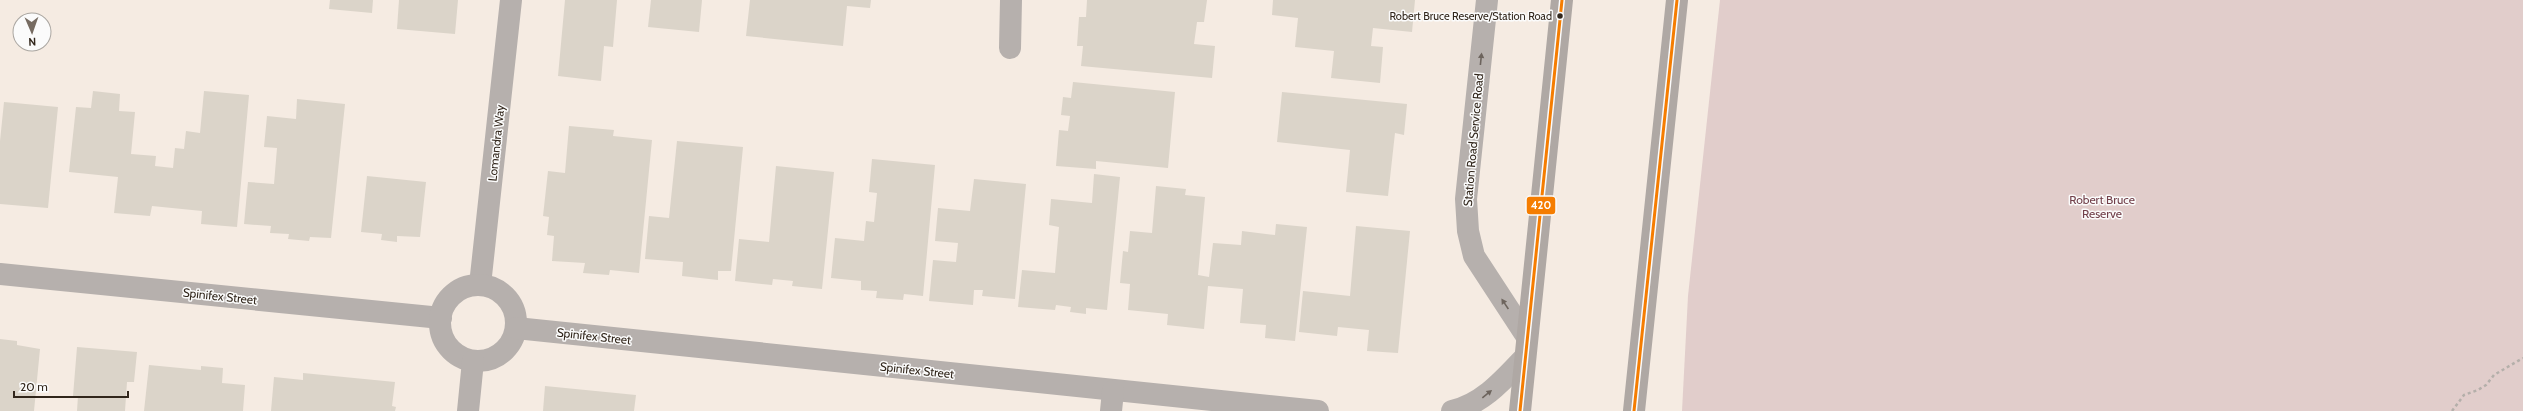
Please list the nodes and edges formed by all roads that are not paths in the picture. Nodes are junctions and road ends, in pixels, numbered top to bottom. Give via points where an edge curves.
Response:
1 (511, 0) edge
2 (1011, 0) edge
3 (1487, 0) edge
4 (1562, 0) edge
5 (1677, 0) edge
6 (1010, 48) dead end
7 (0, 274) edge
8 (480, 285) junction
9 (440, 318) junction
10 (516, 328) junction
11 (1526, 347) junction
12 (473, 361) junction
13 (1112, 401) edge
14 (468, 411) edge
15 (1318, 411) edge
16 (1452, 411) edge
17 (1520, 411) edge
18 (1634, 411) edge

1 - 8 street, Lomandra Way
2 - 6 street
11 -> 3 street, Station Road Service Road via 1474,256 1468,230 1466,200
4 - 11 main road
5 - 18 main road
7 - 9 street, Spinifex Street
8 - 9 street via 458,291 444,308
8 - 10 street via 492,288 503,295 513,310
9 - 12 street via 440,330 452,350 462,358
10 - 12 street via 506,350 485,361
10 - 13 street, Spinifex Street
16 -> 11 street via 1462,409 1486,396
11 - 17 main road
12 - 14 street
13 - 15 street, Spinifex Street

